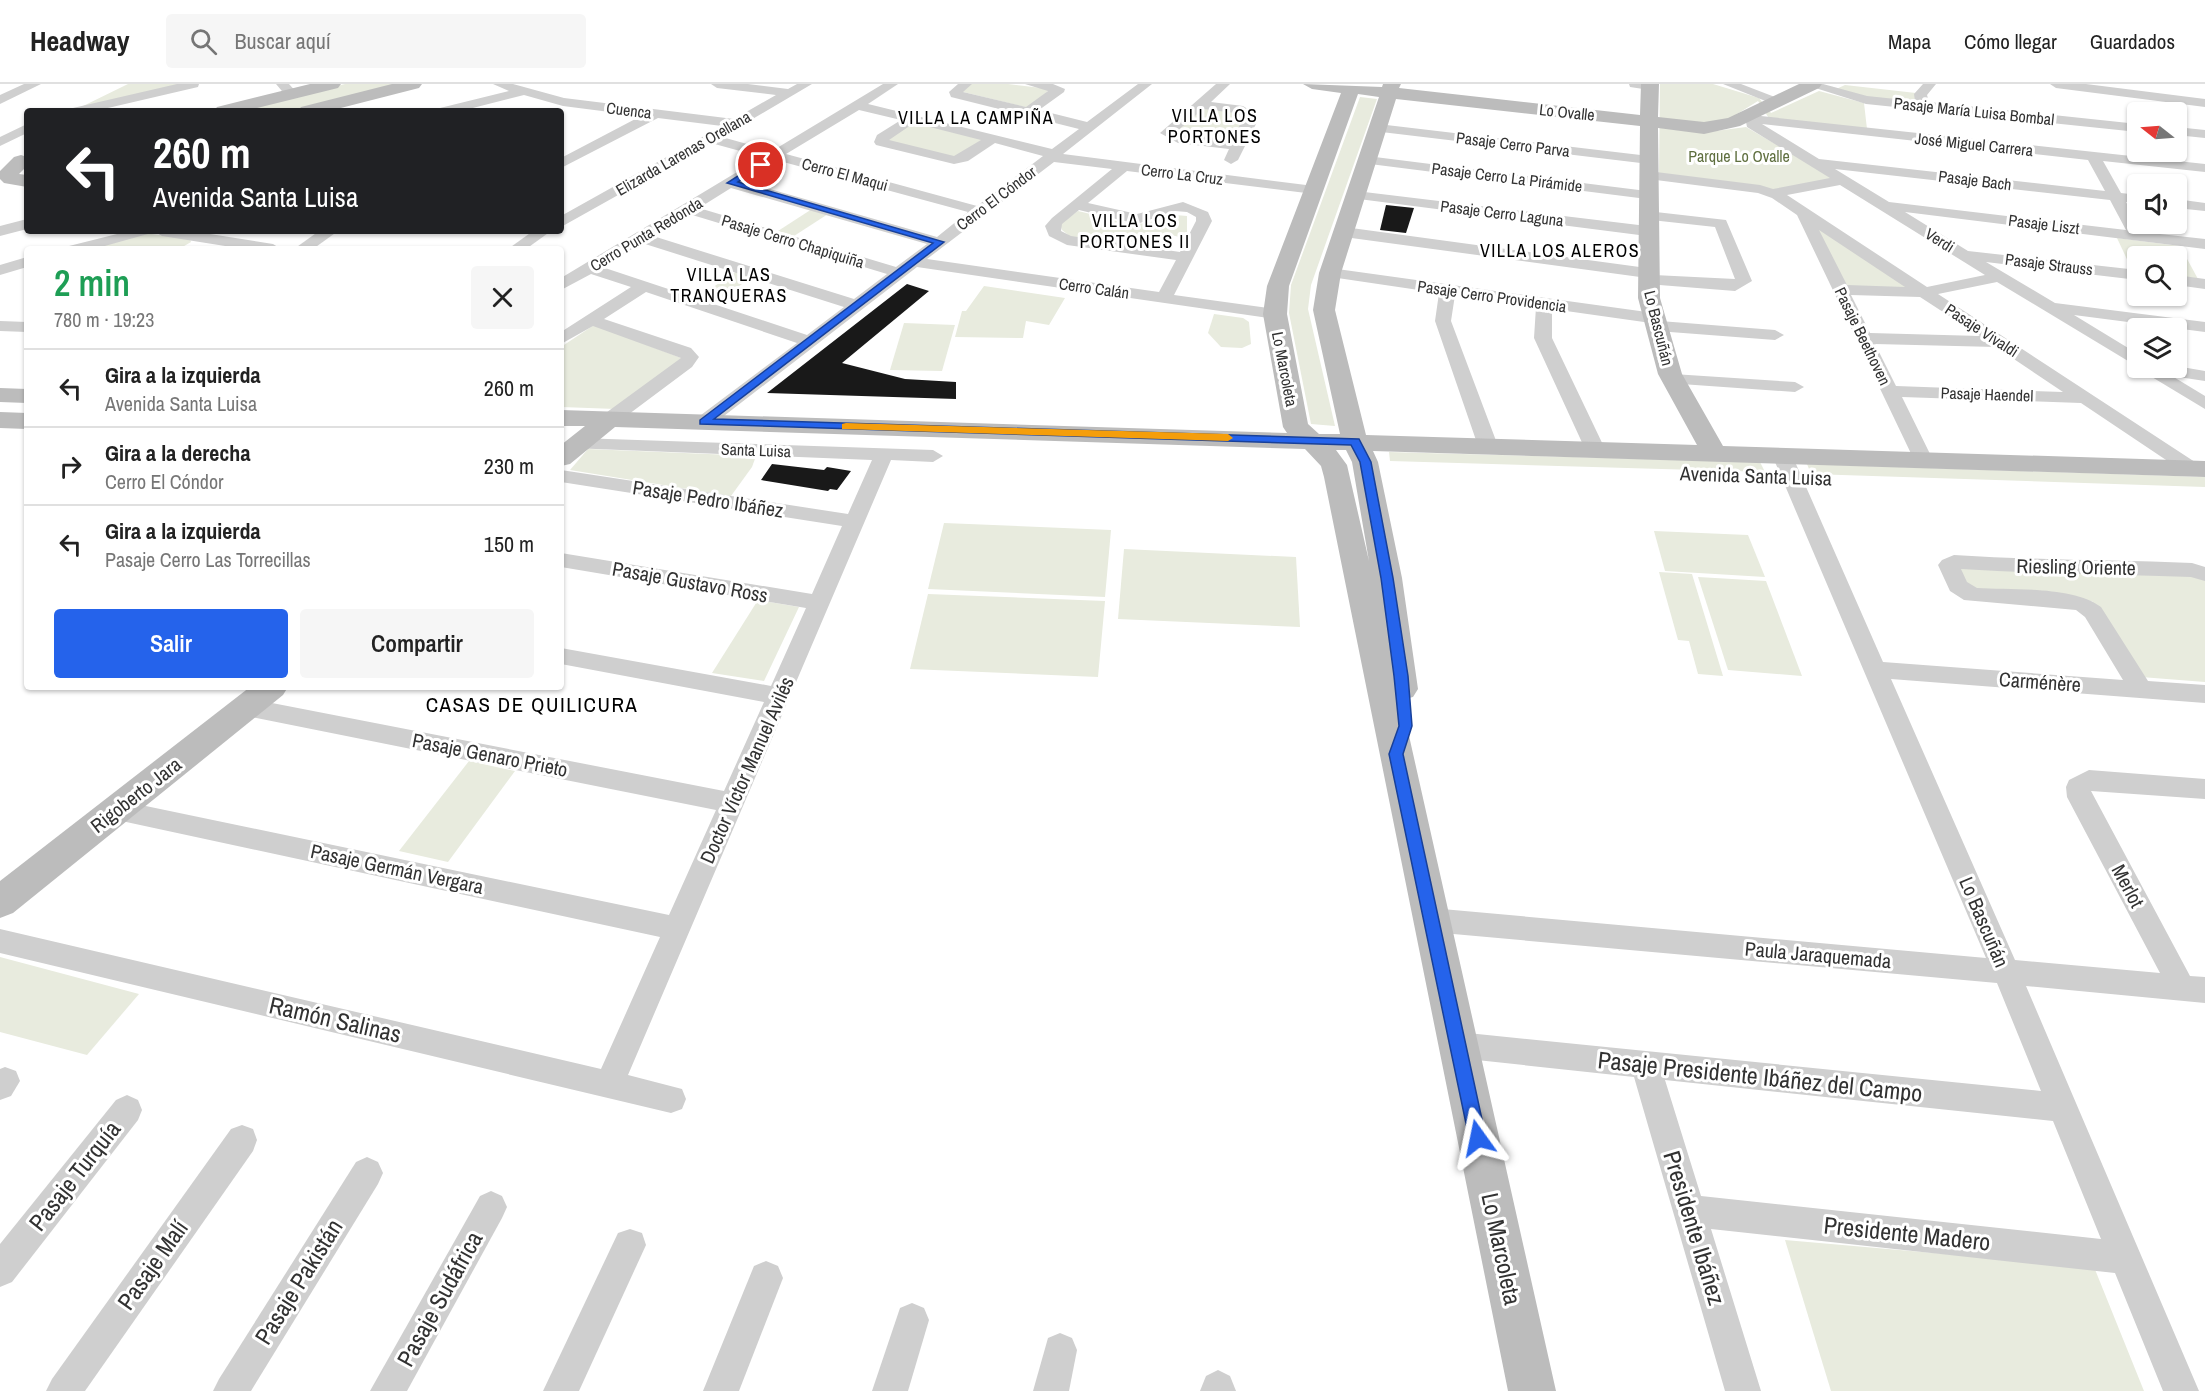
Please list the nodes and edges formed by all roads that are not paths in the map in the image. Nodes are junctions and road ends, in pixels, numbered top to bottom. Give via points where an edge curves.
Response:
1 (35, 84) edge
2 (193, 84) edge
3 (333, 84) edge
4 (413, 84) edge
5 (499, 84) edge
6 (559, 84) edge
7 (717, 84) edge
8 (806, 84) edge
9 (892, 84) edge
10 (966, 84) edge
11 (1031, 84) edge
12 (1146, 84) edge
13 (1224, 84) edge
14 (1312, 84) edge
15 (1729, 84) edge
16 (1813, 84) edge
17 (1930, 84) edge
18 (2056, 84) edge
19 (1645, 85) edge
20 (1352, 86) edge
21 (107, 88) dead end
22 (522, 88) edge
23 (1390, 88) edge
24 (287, 89) edge
25 (789, 93) junction
26 (0, 100) edge
27 (1778, 101) junction
28 (574, 103) junction
29 (2205, 103) edge
30 (1199, 104) junction
31 (857, 105) junction
32 (1923, 106) junction
33 (68, 108) edge
34 (91, 108) edge
35 (232, 108) edge
36 (319, 108) edge
37 (455, 108) edge
38 (564, 110) edge
39 (1028, 112) junction
40 (656, 113) junction
41 (1742, 118) junction
42 (912, 119) junction
43 (1651, 122) junction
44 (735, 123) junction
45 (2127, 127) edge
46 (1089, 128) junction
47 (1378, 128) junction
48 (24, 130) edge
49 (2187, 133) edge
50 (2205, 134) edge
51 (709, 138) junction
52 (992, 139) junction
53 (0, 142) edge
54 (1238, 147) junction
55 (776, 156) junction
56 (1052, 156) junction
57 (2094, 157) junction
58 (24, 160) edge
59 (1367, 160) junction
60 (564, 162) edge
61 (1813, 162) junction
62 (0, 166) edge
63 (1125, 166) junction
64 (2205, 168) edge
65 (1648, 176) junction
66 (1223, 179) junction
67 (1842, 180) junction
68 (24, 181) edge
69 (24, 182) edge
70 (731, 183) junction
71 (0, 189) edge
72 (1314, 190) junction
73 (1773, 193) junction
74 (1356, 195) junction
75 (2115, 196) junction
76 (2127, 198) edge
77 (1076, 205) junction
78 (1883, 205) junction
79 (2187, 205) edge
80 (2205, 207) edge
81 (688, 209) junction
82 (980, 211) junction
83 (1803, 212) junction
84 (564, 220) edge
85 (1647, 223) junction
86 (24, 225) edge
87 (0, 231) edge
88 (1344, 232) junction
89 (135, 234) edge
90 (181, 234) edge
91 (325, 234) edge
92 (538, 234) edge
93 (2136, 235) junction
94 (640, 237) junction
95 (206, 238) junction
96 (939, 242) junction
97 (2205, 244) edge
98 (87, 246) edge
99 (190, 246) edge
100 (255, 246) edge
101 (307, 246) edge
102 (520, 246) edge
103 (1961, 253) junction
104 (1185, 257) junction
105 (914, 262) junction
106 (589, 268) junction
107 (899, 273) junction
108 (1330, 273) junction
109 (2127, 275) edge
110 (1647, 276) junction
111 (1999, 277) junction
112 (2187, 282) edge
113 (564, 283) edge
114 (2205, 284) edge
115 (644, 286) junction
116 (1448, 290) junction
117 (1840, 290) junction
118 (1924, 292) junction
119 (1164, 298) junction
120 (1544, 303) junction
121 (856, 305) junction
122 (2047, 306) junction
123 (1275, 314) junction
124 (591, 320) junction
125 (1656, 322) junction
126 (0, 326) edge
127 (24, 327) edge
128 (2205, 327) edge
129 (1775, 335) dead end
130 (564, 337) edge
131 (1863, 338) junction
132 (809, 341) junction
133 (2000, 342) junction
134 (2127, 355) edge
135 (2187, 373) edge
136 (2205, 375) edge
137 (2163, 378) edge
138 (1673, 379) junction
139 (1795, 387) dead end
140 (1889, 391) junction
141 (0, 395) edge
142 (24, 396) edge
143 (2084, 398) junction
144 (2205, 404) edge
145 (564, 418) edge
146 (610, 419) junction
147 (0, 420) edge
148 (24, 421) edge
149 (704, 422) junction
150 (1310, 440) junction
151 (1488, 446) junction
152 (1595, 449) junction
153 (570, 451) edge
154 (1360, 452) junction
155 (1714, 453) junction
156 (884, 454) junction
157 (933, 456) dead end
158 (1923, 460) junction
159 (1787, 466) junction
160 (564, 476) edge
161 (2200, 476) edge
162 (855, 522) junction
163 (564, 560) edge
164 (2204, 573) edge
165 (819, 603) junction
166 (564, 657) edge
167 (1875, 670) junction
168 (2140, 690) junction
169 (2205, 694) edge
170 (779, 696) junction
171 (259, 697) edge
172 (1396, 754) junction
173 (2205, 789) edge
174 (733, 803) junction
175 (117, 810) junction
176 (0, 902) edge
177 (1431, 920) junction
178 (678, 929) junction
179 (0, 940) edge
180 (2006, 972) junction
181 (2194, 989) edge
182 (1458, 1045) junction
183 (1646, 1065) junction
184 (609, 1085) junction
185 (671, 1099) dead end
186 (2062, 1108) junction
187 (127, 1110) dead end
188 (242, 1140) dead end
189 (367, 1173) dead end
190 (490, 1207) dead end
191 (1689, 1211) junction
192 (630, 1245) dead end
193 (2125, 1258) junction
194 (0, 1270) edge
195 (766, 1278) dead end
196 (912, 1320) dead end
197 (1060, 1350) dead end
198 (64, 1391) edge
199 (231, 1391) edge
200 (388, 1391) edge
201 (561, 1391) edge
202 (721, 1391) edge
203 (890, 1391) edge
204 (1051, 1391) edge
205 (1532, 1391) edge
206 (1743, 1391) edge
207 (2181, 1391) edge

1 - 26 street
2 - 34 street
3 - 24 main road
4 - 36 main road
5 - 22 street, Cuenca
6 - 22 street
7 - 25 street
8 - 25 street, Elizarda Larenas Orellana
9 - 31 street, Cerro Punta Redonda
10 - 39 street via 955,94
11 - 39 street via 1059,89
12 - 46 street, Cerro El Cóndor
13 - 30 street
14 - 20 main road, Lo Ovalle
15 - 27 street
16 - 27 main road, Lo Ovalle
16 - 32 street, Pasaje María Luisa Bombal via 1857,99
17 - 32 street via 1920,94
18 - 29 street
19 - 43 main road, Lo Bascuñán
20 - 23 main road, Lo Ovalle
20 - 72 main road, Lo Marcoleta
21 - 33 street
22 - 28 street, Cuenca
22 - 37 street
23 - 43 main road, Lo Ovalle
23 - 47 main road, Lo Marcoleta
24 - 35 main road
25 - 44 street, Elizarda Larenas Orellana
27 - 41 main road, Lo Ovalle
28 - 38 street
28 - 40 street, Cuenca
30 - 54 street via 1238,109 1250,115
30 - 54 street via 1170,128 1170,136
31 - 42 street, Cerro La Cruz
31 - 55 street, Cerro Punta Redonda
32 - 45 street, Pasaje María Luisa Bombal
39 - 46 street
40 - 44 street, Cuenca
40 - 60 street
41 - 43 main road, Lo Ovalle via 1704,128
41 - 57 street, José Miguel Carrera
41 - 61 street, Verdi
42 - 52 street, Cerro La Cruz
42 - 52 street via 881,142 954,160
43 - 65 main road, Lo Bascuñán
44 - 51 street, Elizarda Larenas Orellana
46 - 56 street, Cerro El Cóndor
47 - 59 main road, Lo Marcoleta
47 - 65 street, Pasaje Cerro Parva
48 - 53 street
49 - 50 street
51 - 55 street, Cerro El Maqui
51 - 84 street, Elizarda Larenas Orellana
52 - 56 street, Cerro La Cruz
54 - 66 street
55 - 70 street, Cerro Punta Redonda
55 - 82 street, Cerro El Maqui
56 - 63 street, Cerro La Cruz
56 - 82 street, Cerro El Cóndor
57 - 64 street, José Miguel Carrera
57 - 75 street
58 - 62 main road
58 - 68 main road via 7,175
59 - 65 street, Pasaje Cerro La Pirámide
59 - 74 main road, Lo Marcoleta
61 - 67 street, Verdi
61 - 75 street, Pasaje Bach
63 - 66 street, Cerro La Cruz
63 - 77 street
65 - 73 street
65 - 85 main road, Lo Bascuñán
66 - 72 street, Cerro La Cruz
67 - 73 street
67 - 78 street, Verdi
69 - 71 main road
70 - 81 street, Cerro Punta Redonda
70 - 96 street
72 - 123 main road, Lo Marcoleta via 1278,286
73 - 83 street, Pasaje Vivaldi
74 - 85 street, Pasaje Cerro Laguna
74 - 88 main road, Lo Marcoleta
75 - 76 street, Pasaje Bach
75 - 93 street
77 - 104 street via 1053,226 1054,233 1061,238
77 - 104 street via 1137,219 1171,207 1201,213 1204,221
78 - 93 street, Pasaje Liszt
78 - 103 street, Verdi
79 - 80 street
81 - 94 street, Cerro Punta Redonda
81 - 107 street, Pasaje Cerro Chapiquiña
82 - 96 street, Cerro El Cóndor
83 - 117 street, Pasaje Beethoven
83 - 118 street, Pasaje Vivaldi
85 - 110 main road, Lo Bascuñán
85 - 110 street, Pasaje Cerro Laguna via 1721,223 1744,281 1735,286
86 - 87 street
88 - 108 main road, Lo Marcoleta
88 - 110 street
89 - 98 street
90 - 95 street
91 - 101 street
92 - 102 street
93 - 97 street, Pasaje Liszt
94 - 106 street, Cerro Punta Redonda
94 - 121 street
95 - 99 street
95 - 100 street
96 - 105 street, Cerro El Cóndor
103 - 109 street, Pasaje Strauss
103 - 111 street, Verdi
104 - 119 street
105 - 107 street, Cerro El Cóndor
105 - 119 street, Cerro Calán
106 - 113 street, Cerro Punta Redonda
106 - 115 street
107 - 121 street, Cerro El Cóndor
108 - 116 street, Pasaje Cerro Providencia
108 - 154 main road, Lo Marcoleta via 1324,310
110 - 125 main road, Lo Bascuñán
111 - 118 street
111 - 122 street, Verdi
112 - 114 street
115 - 124 street
115 - 132 street
116 - 120 street, Pasaje Cerro Providencia
116 - 151 street via 1443,321
117 - 118 street
117 - 131 street, Pasaje Beethoven
118 - 133 street, Pasaje Vivaldi
119 - 123 street, Cerro Calán
120 - 125 street, Pasaje Cerro Providencia
120 - 152 street via 1543,338
121 - 132 street, Cerro El Cóndor
122 - 128 street
122 - 134 street, Verdi
123 - 150 main road, Lo Marcoleta via 1296,427
124 - 130 street
124 - 146 street via 686,352 690,357
125 - 129 street, Pasaje Cerro Providencia
125 - 138 main road, Lo Bascuñán
126 - 127 street
131 - 133 street
131 - 140 street, Pasaje Beethoven
132 - 149 street, Cerro El Cóndor
133 - 143 street, Pasaje Vivaldi
135 - 136 street
137 - 144 street
138 - 139 street
138 - 155 main road, Lo Bascuñán
140 - 143 street, Pasaje Haendel
140 - 158 street, Pasaje Beethoven
141 - 142 main road
143 - 161 street, Pasaje Vivaldi
145 - 146 main road, Avenida Santa Luisa
146 - 149 main road, Avenida Santa Luisa
146 - 153 main road
147 - 148 main road
149 - 150 main road, Avenida Santa Luisa
150 - 154 main road, Avenida Santa Luisa
150 - 172 main road, Lo Marcoleta via 1334,465
151 - 152 main road, Avenida Santa Luisa
151 - 154 main road, Avenida Santa Luisa
152 - 155 main road, Avenida Santa Luisa
153 - 156 street, Santa Luisa
154 - 159 main road, Avenida Santa Luisa
154 - 172 main road, Lo Marcoleta via 1387,578 1401,676 1405,726
155 - 159 main road, Avenida Santa Luisa
156 - 157 street, Santa Luisa
156 - 162 street, Doctor Víctor Manuel Avilés
158 - 159 main road, Avenida Santa Luisa
158 - 161 main road, Avenida Santa Luisa
159 - 161 main road, Avenida Santa Luisa
159 - 167 street, Lo Bascuñán
160 - 162 street, Pasaje Pedro Ibáñez
162 - 165 street, Doctor Víctor Manuel Avilés
163 - 165 street, Pasaje Gustavo Ross
164 - 168 street, Riesling Oriente via 1950,564 1958,586 1967,593 2084,606 2093,612
165 - 170 street, Doctor Víctor Manuel Avilés
166 - 170 street
167 - 168 street, Carménère
167 - 180 street, Lo Bascuñán
168 - 169 street, Carménère
170 - 174 street, Doctor Víctor Manuel Avilés
171 - 174 street, Pasaje Genaro Prieto
171 - 175 main road, Rigoberto Jara
172 - 177 main road, Lo Marcoleta
173 - 181 street, Merlot via 2096,780 2080,784 2078,792
174 - 178 street, Doctor Víctor Manuel Avilés
175 - 176 main road, Rigoberto Jara
175 - 178 street, Pasaje Germán Vergara
177 - 180 street, Paula Jaraquemada
177 - 182 main road, Lo Marcoleta
178 - 184 street, Doctor Víctor Manuel Avilés
179 - 184 street, Ramón Salinas
180 - 181 street, Paula Jaraquemada
180 - 186 street, Lo Bascuñán
182 - 183 street, Pasaje Presidente Ibáñez del Campo
182 - 205 main road, Lo Marcoleta
183 - 186 street, Pasaje Presidente Ibáñez del Campo
183 - 191 street, Presidente Ibáñez
184 - 185 street, Ramón Salinas
186 - 193 street, Lo Bascuñán
187 - 194 street, Pasaje Turquía
188 - 198 street, Pasaje Malí
189 - 199 street, Pasaje Pakistán
190 - 200 street, Pasaje Sudáfrica
191 - 193 street, Presidente Madero
191 - 206 street, Presidente Ibáñez
192 - 201 street
193 - 207 street, Lo Bascuñán
195 - 202 street
196 - 203 street
197 - 204 street

